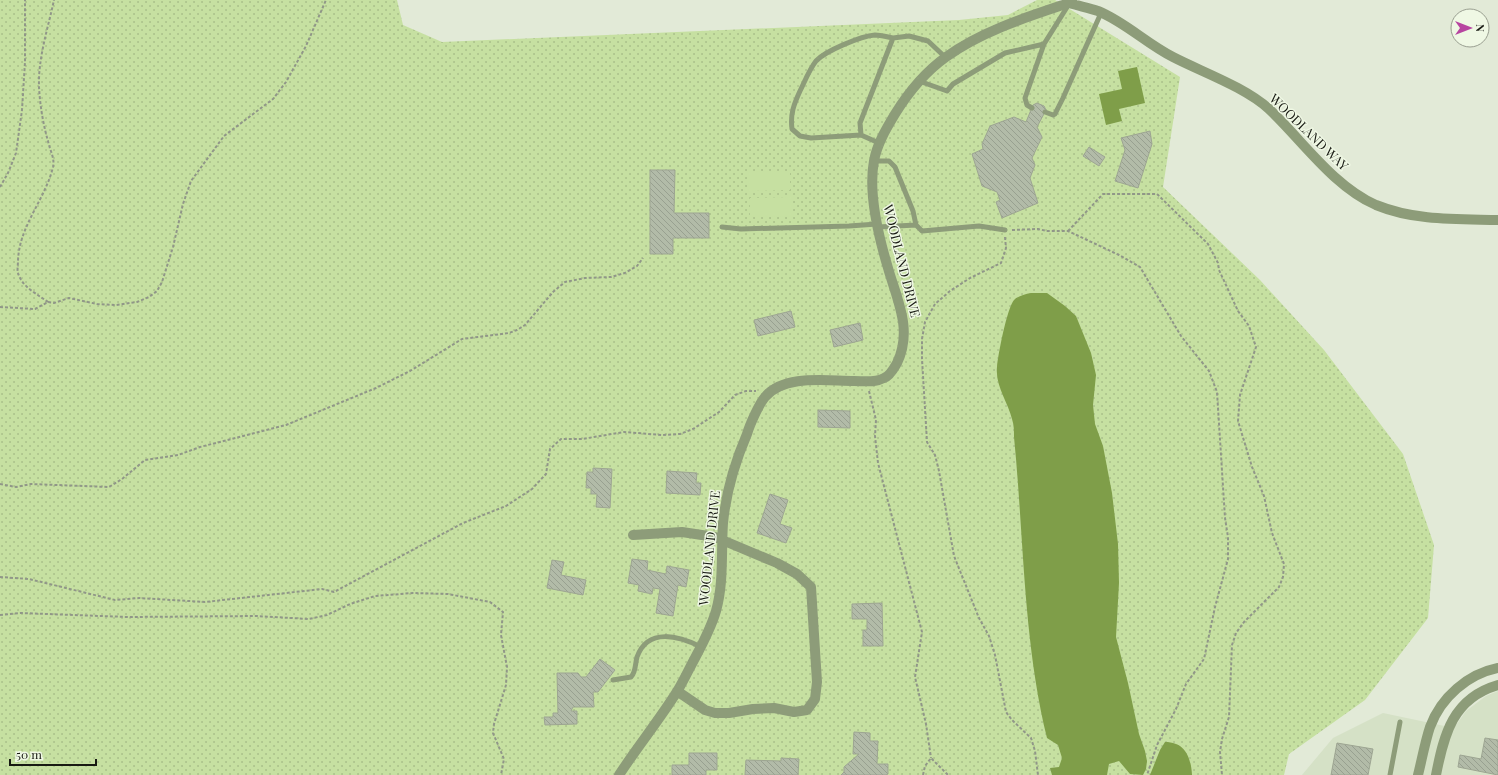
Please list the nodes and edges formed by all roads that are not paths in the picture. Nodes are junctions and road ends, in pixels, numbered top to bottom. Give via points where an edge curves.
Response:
1 (1071, 2) edge
2 (1100, 13) junction
3 (893, 38) junction
4 (1044, 44) junction
5 (945, 57) junction
6 (919, 81) junction
7 (1032, 108) dead end
8 (1044, 112) dead end
9 (861, 135) junction
10 (879, 143) junction
11 (874, 161) junction
12 (1498, 220) edge
13 (878, 225) junction
14 (916, 225) junction
15 (722, 227) dead end
16 (1005, 230) road end
17 (633, 534) dead end
18 (723, 540) junction
19 (701, 647) junction
20 (1498, 668) edge
21 (613, 680) dead end
22 (1498, 685) edge
23 (677, 691) junction
24 (1400, 722) dead end
25 (619, 775) edge
26 (1390, 775) edge
27 (1418, 775) edge
28 (1436, 775) edge

1 - 2 street, WOODLAND WAY
1 - 4 lane
1 - 5 street, WOODLAND DRIVE via 976,38
2 - 8 lane via 1055,114
2 - 12 street, WOODLAND WAY via 1172,57 1242,91 1267,108 1338,180 1359,196 1397,213 1434,218
3 - 5 lane via 909,36 928,40
3 - 9 lane via 860,123
3 - 9 lane via 875,35 826,53 817,60 808,73 797,97 791,117 792,129 800,136 811,138
4 - 6 lane via 1005,53 953,84 947,91
4 - 7 lane via 1025,98 1027,105
5 - 6 street, WOODLAND DRIVE
6 - 10 street, WOODLAND DRIVE via 906,97
9 - 10 lane
10 - 11 street, WOODLAND DRIVE
11 - 13 street, WOODLAND DRIVE via 872,192
11 - 14 lane via 889,161 896,167
13 - 14 lane
13 - 15 lane via 741,229
13 - 18 street, WOODLAND DRIVE via 885,259 903,318 905,335 897,364 885,378 872,381 788,382 764,397 736,461 727,496
14 - 16 lane via 922,231 979,226
17 - 18 street via 682,532
18 - 19 street, WOODLAND DRIVE via 723,568 716,611
18 - 23 street via 777,563 797,574 811,587 817,682 815,699 807,710 794,712 774,708 715,713 705,710
19 - 21 lane via 668,636 651,638 640,650 631,678
19 - 23 street, WOODLAND DRIVE
20 - 27 street via 1470,678 1447,698 1430,726
22 - 28 street via 1474,696 1454,718 1446,733
23 - 25 street, WOODLAND DRIVE
24 - 26 lane

